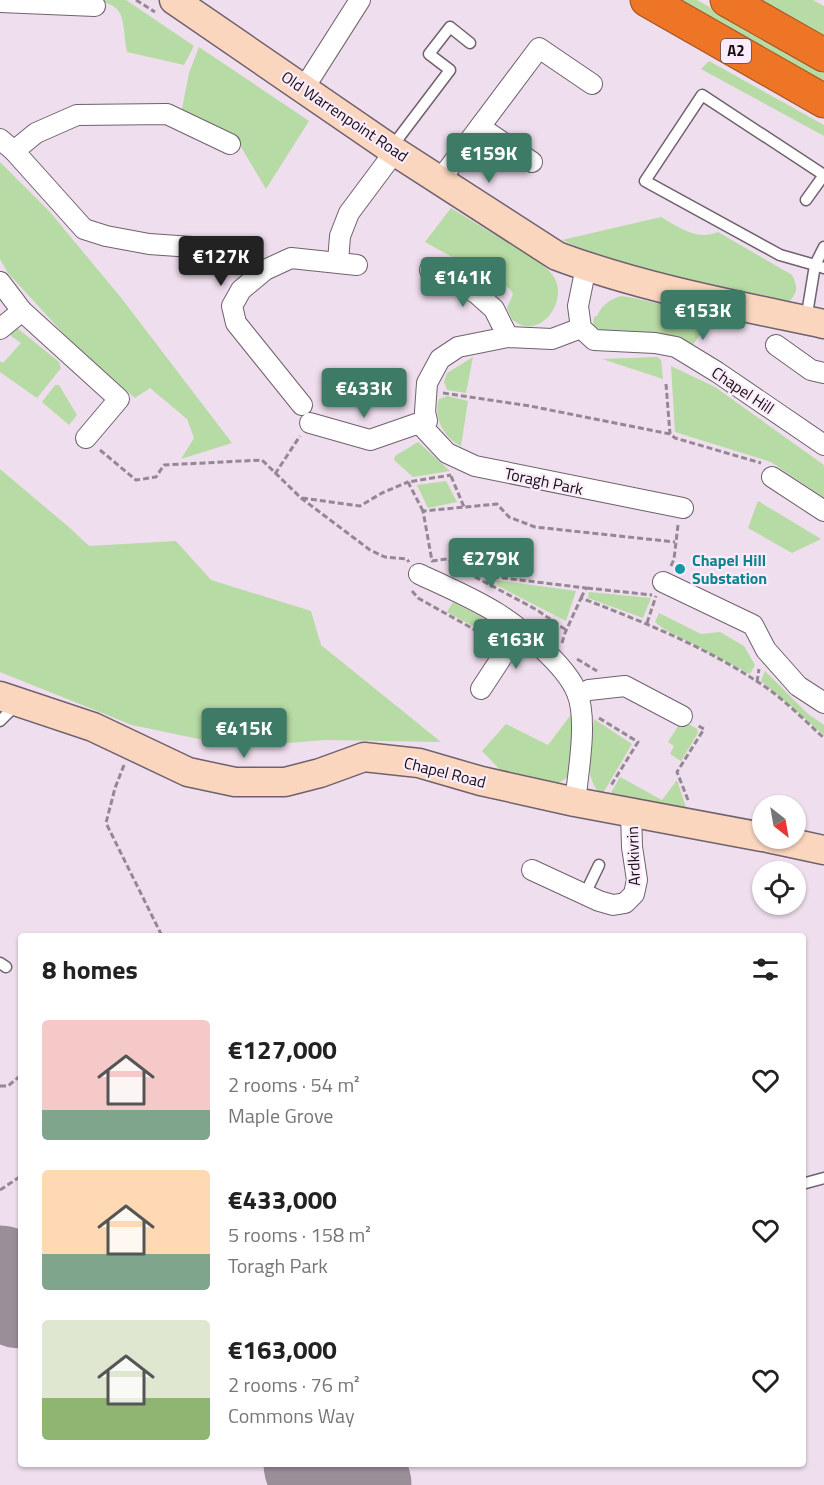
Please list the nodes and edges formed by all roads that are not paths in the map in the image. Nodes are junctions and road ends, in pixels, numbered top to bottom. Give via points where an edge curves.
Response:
1 (174, 0) edge
2 (360, 0) edge
3 (647, 0) edge
4 (727, 0) edge
5 (0, 2) edge
6 (94, 6) dead end
7 (470, 43) dead end
8 (824, 55) edge
9 (592, 84) dead end
10 (304, 88) junction
11 (824, 101) edge
12 (480, 127) junction
13 (230, 144) dead end
14 (7, 145) edge
15 (391, 148) junction
16 (532, 162) dead end
17 (824, 175) edge
18 (440, 180) junction
19 (806, 200) dead end
20 (192, 247) dead end
21 (824, 247) edge
22 (820, 266) edge
23 (586, 267) junction
24 (430, 270) dead end
25 (0, 282) edge
26 (22, 311) junction
27 (815, 322) edge
28 (0, 328) edge
29 (581, 328) junction
30 (508, 337) junction
31 (776, 345) dead end
32 (824, 373) edge
33 (302, 405) dead end
34 (310, 423) road end
35 (419, 423) junction
36 (86, 438) road end
37 (824, 445) edge
38 (772, 477) road end
39 (824, 511) edge
40 (682, 512) road end
41 (412, 577) road end
42 (663, 582) dead end
43 (519, 631) junction
44 (481, 689) dead end
45 (579, 703) junction
46 (824, 703) edge
47 (6, 707) edge
48 (682, 716) road end
49 (587, 805) junction
50 (631, 812) junction
51 (752, 835) edge
52 (806, 846) edge
53 (824, 850) edge
54 (599, 865) dead end
55 (532, 870) dead end
56 (585, 894) junction
57 (824, 1178) edge
58 (806, 1183) edge

1 - 10 street, Old Warrenpoint Road
2 - 10 street
3 - 11 highway, A2
4 - 8 highway, A2
5 - 6 street
7 - 15 lane via 450,27 429,54 450,70
9 - 12 street via 539,48
10 - 15 street, Old Warrenpoint Road
12 - 16 street
12 - 18 street
13 - 14 street via 167,114 77,115
14 - 20 street via 84,229 149,244
15 - 18 street, Old Warrenpoint Road
15 - 33 street via 390,158 349,213 340,236 347,263 291,258 265,270 241,290 232,306 236,323
17 - 19 lane
17 - 22 lane via 702,95 645,181 780,255
18 - 23 street, Old Warrenpoint Road via 557,256
21 - 22 lane
22 - 27 lane
23 - 27 street, Old Warrenpoint Road
23 - 29 street via 578,306
24 - 30 street via 476,293 494,309
25 - 26 street
26 - 28 street
26 - 36 street via 118,399
29 - 30 street via 552,339
29 - 37 street, Chapel Hill via 594,340 676,347
30 - 35 street via 458,347 440,359 427,382 427,421
31 - 32 street via 811,370
34 - 35 street via 370,440
35 - 40 street, Toragh Park via 447,453 475,466
38 - 39 street
41 - 43 street via 497,613
42 - 46 street via 753,625 766,650 798,686
43 - 44 street
43 - 45 street via 567,673
45 - 48 street via 589,690 625,686
45 - 49 street
47 - 49 street, Chapel Road via 93,727 188,772 235,782 285,782 364,757 419,763
49 - 50 street, Chapel Road
50 - 51 street, Chapel Road
50 - 56 street, Ardkivrin via 637,880 634,894 625,903 613,905
52 - 53 street
54 - 56 lane
55 - 56 street, Ardkivrin
57 - 58 lane

